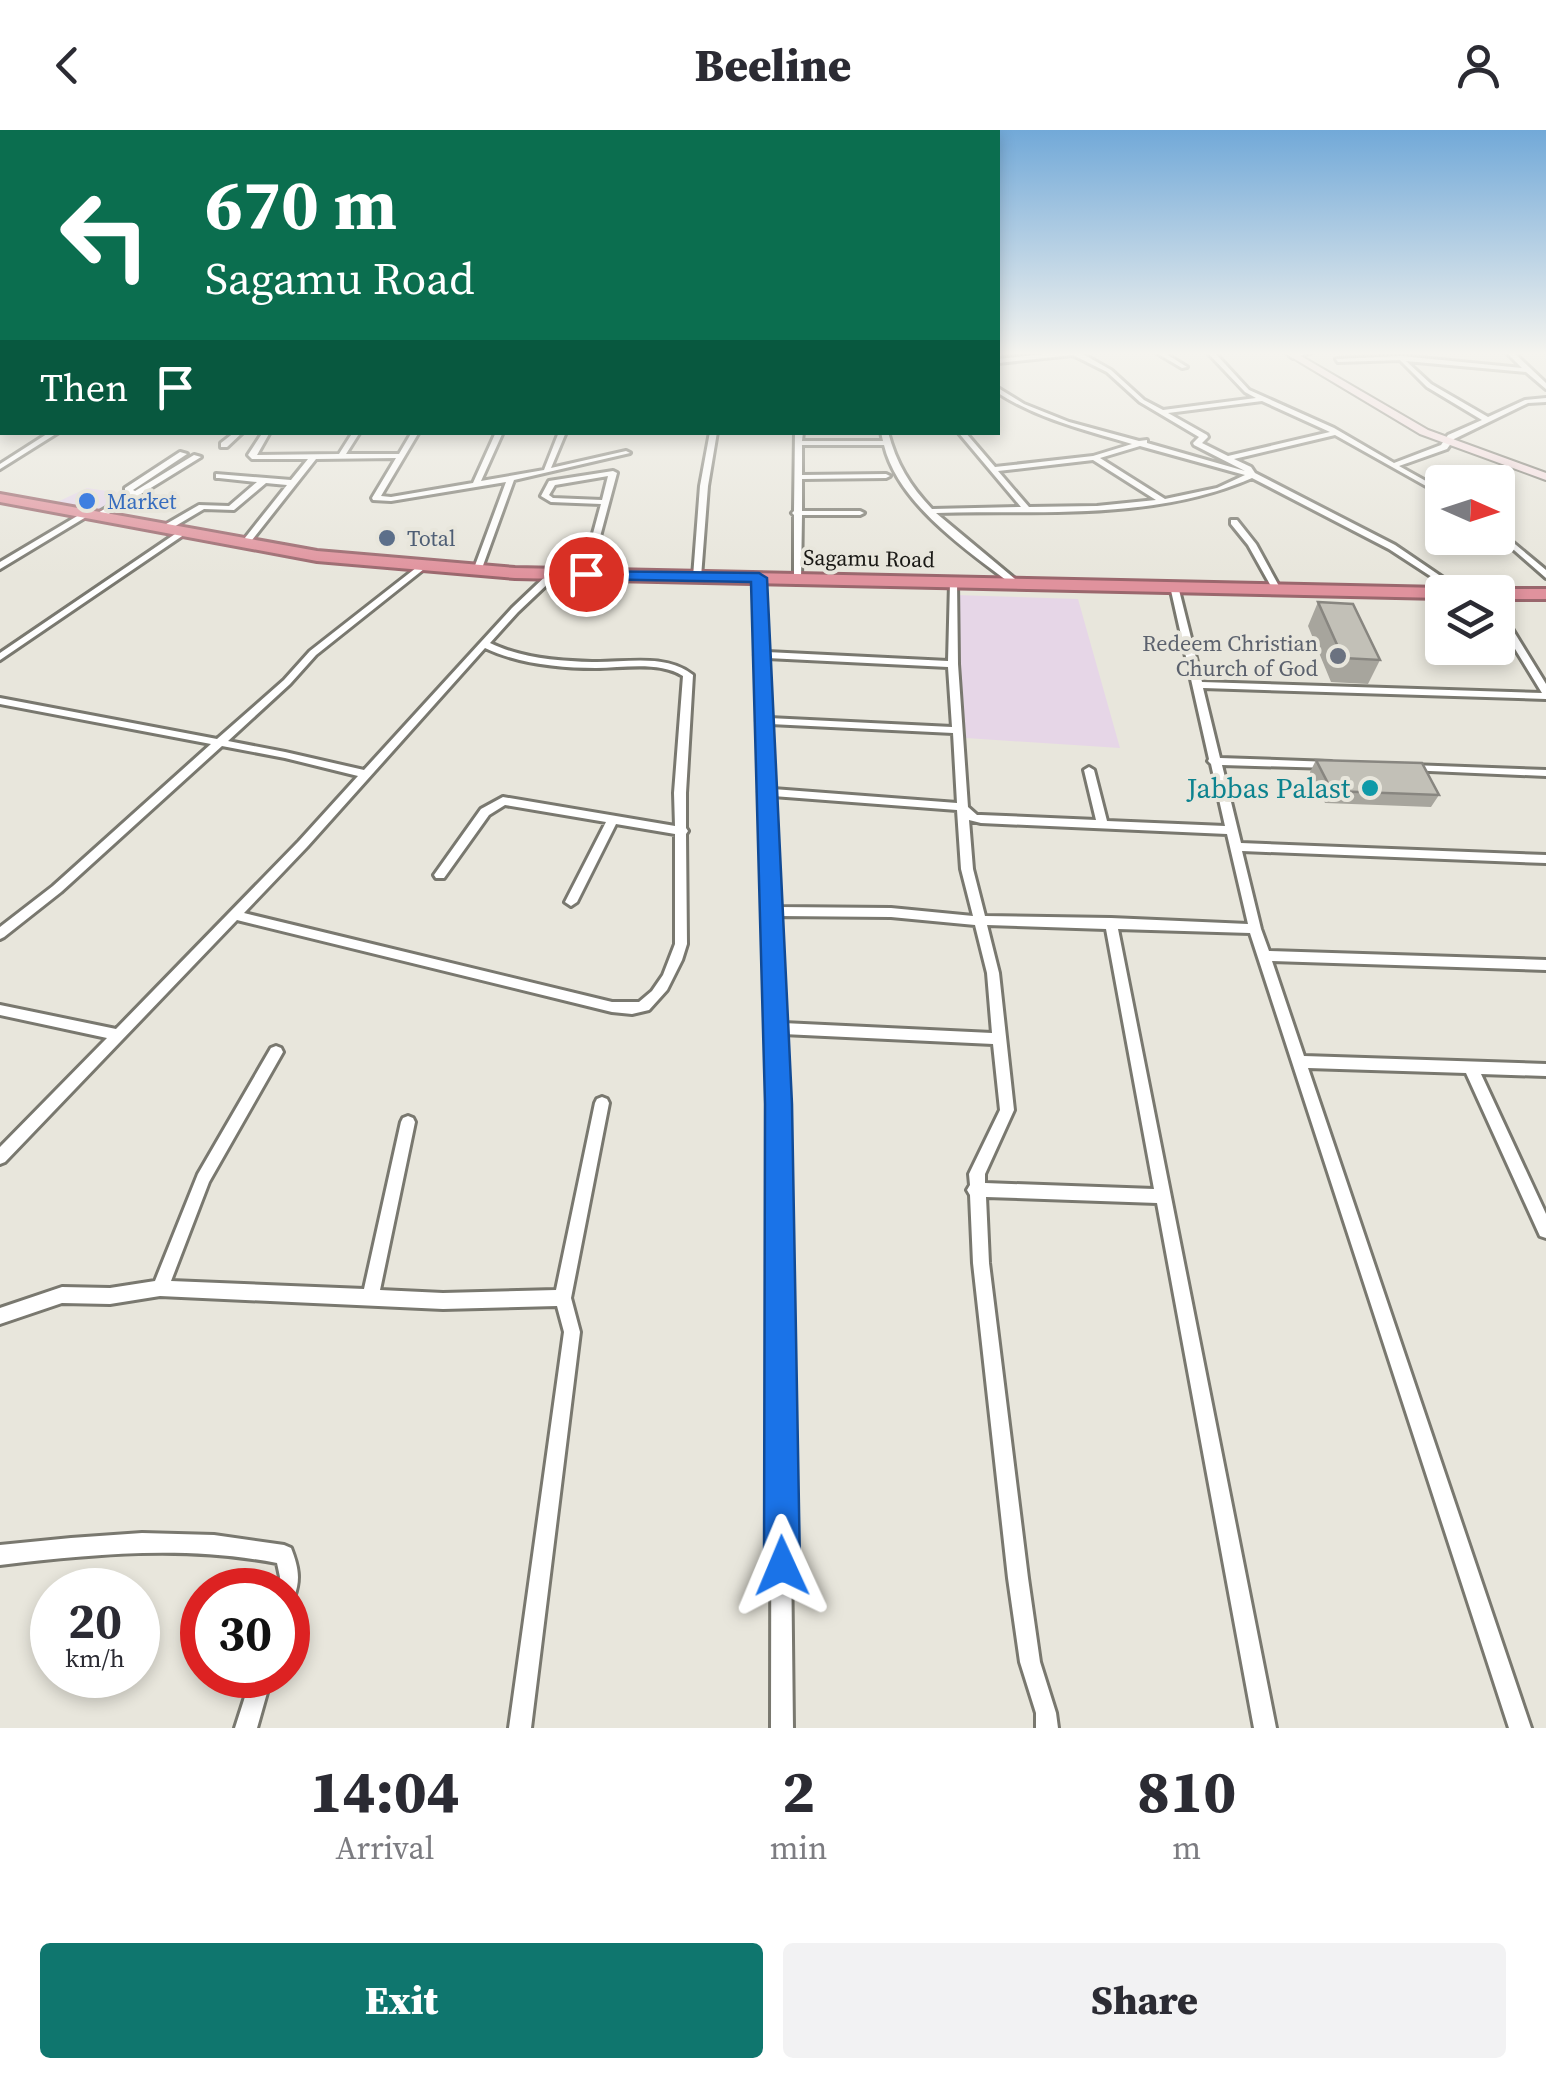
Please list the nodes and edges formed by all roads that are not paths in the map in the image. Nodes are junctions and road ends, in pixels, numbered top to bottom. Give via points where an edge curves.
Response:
1 (1081, 427) edge
2 (1188, 427) edge
3 (1324, 427) edge
4 (1420, 427) edge
5 (1472, 427) edge
6 (1336, 432) junction
7 (51, 435) edge
8 (236, 435) edge
9 (265, 435) edge
10 (355, 435) edge
11 (414, 435) edge
12 (499, 435) edge
13 (562, 435) edge
14 (713, 435) edge
15 (964, 435) edge
16 (799, 438) edge
17 (884, 438) edge
18 (1144, 442) junction
19 (1450, 443) junction
20 (224, 445) dead end
21 (626, 453) dead end
22 (172, 454) dead end
23 (184, 454) junction
24 (314, 456) junction
25 (341, 456) junction
26 (399, 456) junction
27 (1094, 458) junction
28 (1229, 458) junction
29 (1394, 465) junction
30 (0, 467) edge
31 (547, 469) junction
32 (996, 469) junction
33 (1252, 475) junction
34 (219, 476) dead end
35 (886, 476) dead end
36 (797, 477) junction
37 (1546, 477) edge
38 (511, 478) junction
39 (264, 481) junction
40 (293, 483) junction
41 (476, 484) junction
42 (1425, 484) edge
43 (135, 494) junction
44 (0, 498) edge
45 (604, 502) junction
46 (1166, 502) junction
47 (1026, 507) junction
48 (932, 511) junction
49 (796, 513) junction
50 (860, 513) dead end
51 (93, 515) junction
52 (1234, 522) dead end
53 (164, 528) junction
54 (184, 532) junction
55 (245, 544) junction
56 (1515, 547) edge
57 (0, 566) edge
58 (421, 568) junction
59 (477, 571) junction
60 (553, 574) junction
61 (586, 574) junction
62 (1435, 575) edge
63 (1546, 575) edge
64 (697, 577) junction
65 (759, 578) junction
66 (797, 579) junction
67 (954, 582) junction
68 (1017, 584) junction
69 (1174, 586) junction
70 (1276, 588) junction
71 (1425, 592) edge
72 (1515, 594) edge
73 (1546, 594) edge
74 (1515, 642) edge
75 (479, 649) junction
76 (760, 654) junction
77 (0, 656) edge
78 (954, 664) junction
79 (1196, 685) junction
80 (1546, 694) edge
81 (0, 702) edge
82 (762, 721) junction
83 (958, 730) junction
84 (216, 743) junction
85 (1213, 761) junction
86 (1344, 766) edge
87 (1400, 768) edge
88 (1089, 770) dead end
89 (1546, 773) edge
90 (364, 774) junction
91 (765, 792) junction
92 (961, 807) junction
93 (612, 821) junction
94 (1102, 822) junction
95 (1231, 830) junction
96 (682, 831) junction
97 (1236, 847) junction
98 (1546, 859) edge
99 (440, 875) dead end
100 (571, 902) dead end
101 (772, 911) junction
102 (235, 915) junction
103 (980, 920) junction
104 (1111, 923) junction
105 (1255, 929) junction
106 (0, 934) edge
107 (1265, 956) junction
108 (1546, 965) edge
109 (0, 1010) edge
110 (775, 1028) junction
111 (118, 1035) junction
112 (998, 1039) junction
113 (276, 1052) dead end
114 (1302, 1062) junction
115 (1471, 1068) junction
116 (1546, 1070) edge
117 (602, 1103) dead end
118 (408, 1122) dead end
119 (0, 1157) edge
120 (976, 1190) junction
121 (1162, 1196) junction
122 (1546, 1231) edge
123 (160, 1288) junction
124 (370, 1298) junction
125 (564, 1298) junction
126 (0, 1316) edge
127 (0, 1554) edge
128 (289, 1568) edge
129 (255, 1698) edge
130 (246, 1728) edge
131 (520, 1728) edge
132 (782, 1728) edge
133 (1047, 1728) edge
134 (1265, 1728) edge
135 (1520, 1728) edge

1 - 18 street
2 - 28 street via 1203,436 1197,443
3 - 6 street
4 - 19 street
5 - 19 street
6 - 28 street
6 - 29 street
7 - 30 street
8 - 20 street
9 - 24 street via 255,458
10 - 25 street
11 - 26 street
12 - 41 street
13 - 31 street
14 - 64 street
15 - 32 street
16 - 17 street
16 - 36 street
17 - 48 street via 895,470
18 - 27 street
18 - 33 street
19 - 29 street
19 - 37 street
21 - 31 street
22 - 23 street
23 - 43 street via 128,490
23 - 43 street via 201,458
24 - 25 street
24 - 40 street
25 - 26 street
26 - 41 street via 376,498
27 - 32 street
27 - 46 street
28 - 33 street
29 - 42 street
31 - 38 street
32 - 47 street
33 - 46 street via 1206,495
33 - 62 street
34 - 39 street
35 - 36 street
36 - 49 street
38 - 41 street
38 - 59 street
39 - 40 street
39 - 53 street via 232,508 202,507
40 - 55 street
43 - 51 street
44 - 51 highway, Sagamu Road
45 - 45 street via 610,472 552,483 544,496
45 - 61 street
46 - 47 street
47 - 48 street
48 - 68 street
49 - 50 street
49 - 66 street
51 - 53 highway, Sagamu Road
51 - 57 street
52 - 70 street
53 - 54 highway, Sagamu Road
54 - 55 highway, Sagamu Road
54 - 77 street
55 - 58 highway, Sagamu Road
56 - 63 street
58 - 59 highway, Sagamu Road
58 - 84 street via 313,653
59 - 60 highway, Sagamu Road
60 - 61 highway, Sagamu Road
60 - 75 street
61 - 64 highway, Sagamu Road
64 - 65 highway, Sagamu Road
65 - 66 highway, Sagamu Road
65 - 76 street
66 - 67 highway, Sagamu Road
67 - 68 highway, Sagamu Road
67 - 78 street
68 - 69 highway, Sagamu Road
69 - 70 highway, Sagamu Road
69 - 79 street
70 - 71 highway, Sagamu Road
72 - 73 highway
74 - 80 street
75 - 90 street
75 - 96 street via 584,665 684,670
76 - 78 street
76 - 82 street
78 - 83 street
79 - 80 street
79 - 85 street
81 - 84 street
82 - 83 street
82 - 91 street
83 - 92 street
84 - 90 street
84 - 106 street
85 - 86 street
85 - 95 street
87 - 89 street
88 - 94 street
90 - 102 street
91 - 92 street
91 - 101 street
92 - 94 street via 974,818
92 - 103 street via 966,869
93 - 96 street
93 - 99 street via 496,802
93 - 100 street
94 - 95 street
95 - 97 street
96 - 102 street via 678,960 638,1009
97 - 98 street
97 - 105 street
101 - 103 street via 905,911
101 - 110 street
102 - 111 street
103 - 104 street
103 - 112 street
104 - 105 street
104 - 121 street
105 - 107 street
107 - 108 street
107 - 114 street
109 - 111 street
110 - 112 street
110 - 132 street
111 - 119 street
112 - 120 street via 1006,1118 985,1155
113 - 123 street via 204,1180
114 - 115 street
114 - 135 street
115 - 116 street
115 - 122 street
117 - 125 street
118 - 124 street
120 - 121 street
120 - 133 street via 1018,1578
121 - 134 street
123 - 124 street
123 - 126 street via 47,1298
124 - 125 street
125 - 131 street via 572,1332
127 - 128 street via 88,1544 236,1544 284,1555
129 - 130 street

